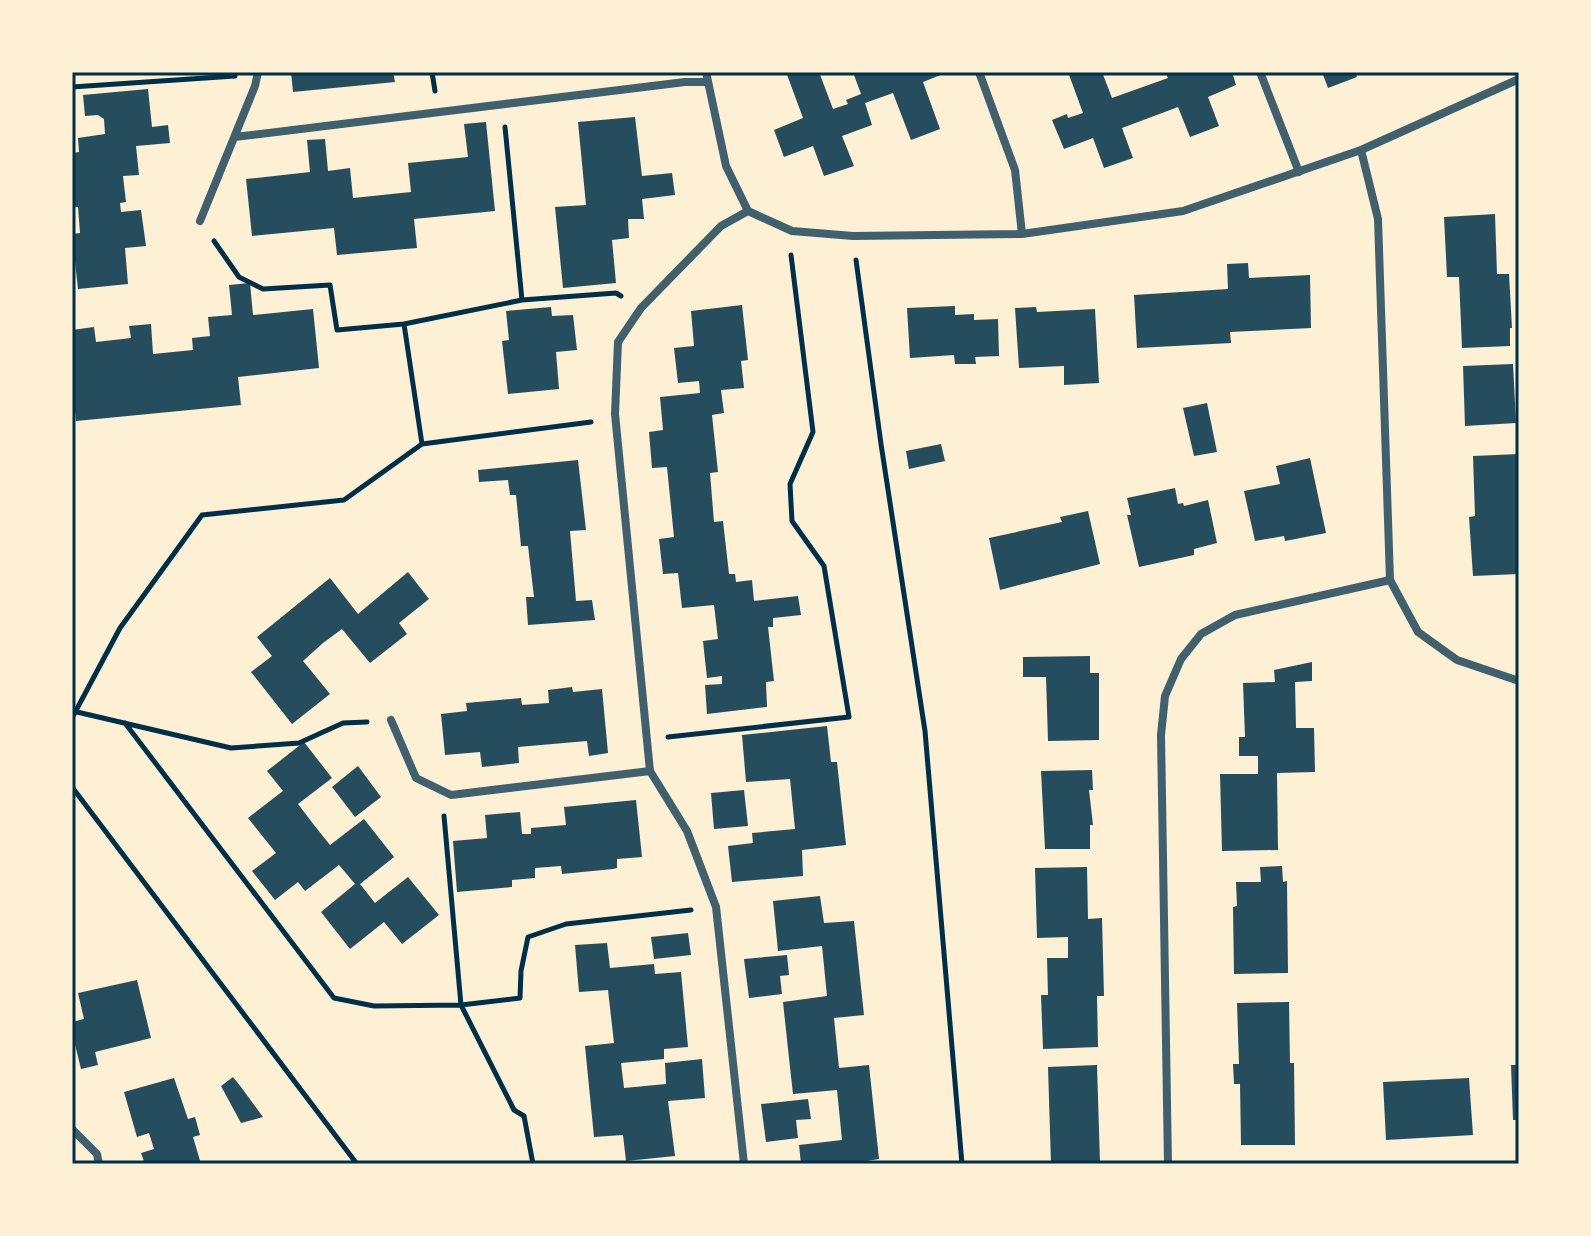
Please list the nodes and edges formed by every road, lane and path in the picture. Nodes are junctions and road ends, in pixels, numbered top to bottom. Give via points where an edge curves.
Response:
1 (979, 72) edge
2 (1260, 72) edge
3 (258, 73) edge
4 (707, 77) edge
5 (1519, 79) edge
6 (72, 87) edge
7 (503, 105) junction
8 (235, 137) junction
9 (1361, 150) junction
10 (1299, 172) junction
11 (748, 211) junction
12 (200, 221) joint
13 (788, 230) junction
14 (1022, 234) junction
15 (853, 236) junction
16 (522, 300) junction
17 (641, 308) junction
18 (404, 324) junction
19 (616, 421) junction
20 (422, 444) junction
21 (1390, 580) junction
22 (1519, 681) edge
23 (77, 712) junction
24 (72, 718) edge
25 (391, 720) joint
26 (125, 723) junction
27 (647, 739) junction
28 (650, 771) junction
29 (72, 787) edge
30 (442, 790) junction
31 (716, 907) junction
32 (461, 1005) junction
33 (72, 1129) edge
34 (99, 1164) edge
35 (357, 1164) edge
36 (533, 1164) edge
37 (744, 1164) edge
38 (962, 1164) edge
39 (1168, 1164) edge

1 - 14 street via 1015,170
2 - 10 street
3 - 6 path
3 - 8 street
4 - 7 street
4 - 11 street via 726,166
5 - 9 street
7 - 8 street
7 - 16 path
8 - 12 street
9 - 10 street
9 - 21 street via 1378,219
10 - 14 street via 1183,211
11 - 13 street
11 - 17 street via 721,226
12 - 18 path via 239,277 263,289 330,285 337,330
13 - 15 street
13 - 27 path via 813,432 790,484 792,521 824,566 849,717
14 - 15 street
15 - 38 path via 925,731
16 - 17 path via 616,293
16 - 18 path
17 - 19 street via 618,342
18 - 20 path
19 - 20 path
19 - 27 street
20 - 23 path via 344,500 202,515 120,628
21 - 22 street via 1418,632 1457,660
21 - 39 street via 1235,615 1201,634 1181,659 1165,696 1161,735
23 - 24 path
23 - 26 path
25 - 26 path via 343,723 299,743 231,748
25 - 30 street via 416,778
26 - 32 path via 334,998 374,1006
27 - 28 street
28 - 30 street via 451,795
28 - 31 street via 687,831
29 - 35 path
30 - 32 path
31 - 32 path via 566,924 528,937 520,998
31 - 37 street
32 - 36 path via 514,1110 524,1116
33 - 34 street via 97,1154

